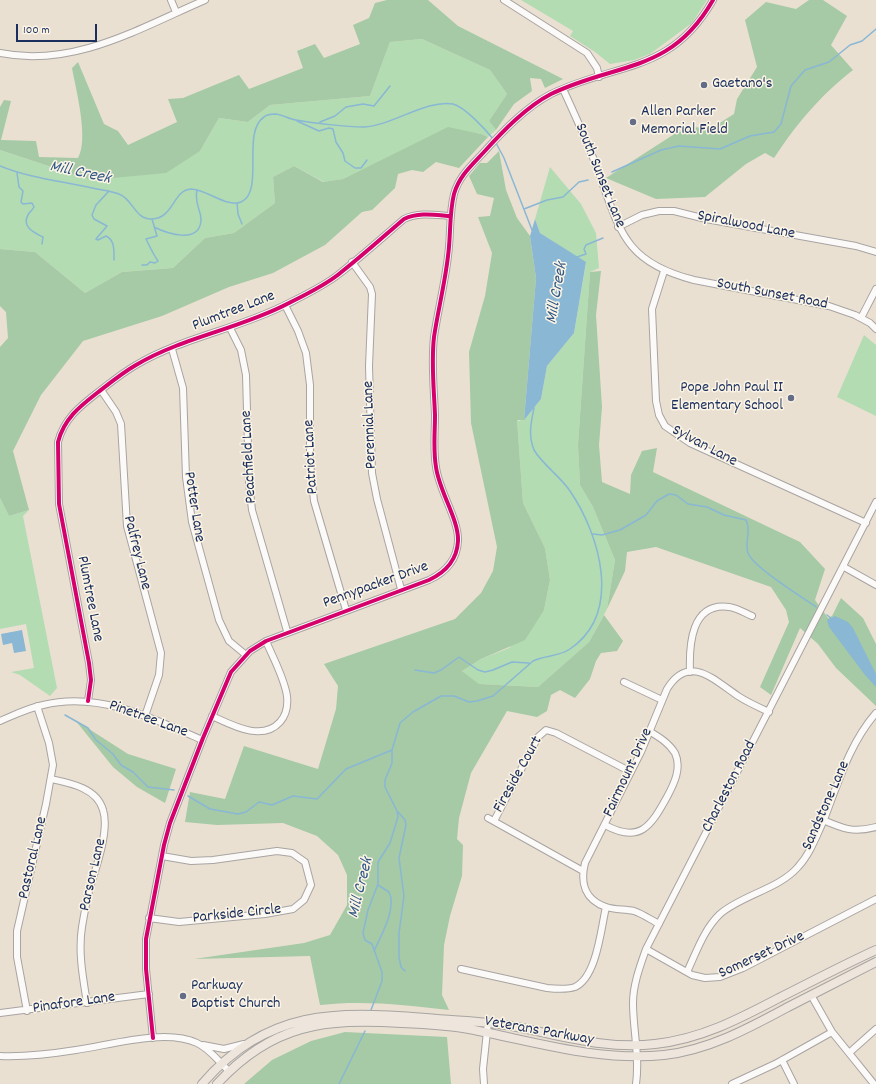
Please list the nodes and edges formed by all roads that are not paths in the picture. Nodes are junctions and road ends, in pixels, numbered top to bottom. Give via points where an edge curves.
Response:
1 (171, 0) edge
2 (205, 0) edge
3 (504, 0) edge
4 (713, 0) edge
5 (176, 12) junction
6 (0, 53) edge
7 (599, 77) junction
8 (563, 89) junction
9 (451, 216) junction
10 (618, 227) junction
11 (876, 252) edge
12 (352, 262) junction
13 (664, 271) junction
14 (876, 289) edge
15 (285, 305) junction
16 (861, 318) junction
17 (230, 328) junction
18 (876, 329) edge
19 (172, 349) junction
20 (100, 390) junction
21 (876, 502) edge
22 (866, 523) junction
23 (844, 567) junction
24 (876, 585) edge
25 (401, 589) junction
26 (346, 610) junction
27 (752, 616) dead end
28 (288, 632) junction
29 (266, 641) junction
30 (246, 655) junction
31 (690, 672) junction
32 (624, 682) dead end
33 (662, 700) junction
34 (88, 701) junction
35 (37, 706) junction
36 (768, 712) junction
37 (144, 716) junction
38 (212, 716) junction
39 (875, 716) edge
40 (0, 721) edge
41 (649, 731) junction
42 (202, 740) junction
43 (631, 772) junction
44 (51, 779) junction
45 (823, 820) junction
46 (605, 824) junction
47 (876, 827) edge
48 (162, 856) junction
49 (583, 871) junction
50 (876, 899) edge
51 (606, 907) junction
52 (149, 918) junction
53 (659, 924) junction
54 (646, 949) junction
55 (876, 950) edge
56 (876, 962) edge
57 (461, 969) dead end
58 (686, 972) junction
59 (149, 994) junction
60 (811, 995) junction
61 (87, 1003) junction
62 (27, 1011) junction
63 (0, 1013) edge
64 (488, 1022) junction
65 (876, 1029) edge
66 (832, 1032) junction
67 (487, 1033) junction
68 (153, 1038) junction
69 (247, 1043) junction
70 (199, 1044) junction
71 (636, 1045) junction
72 (849, 1053) junction
73 (0, 1056) edge
74 (637, 1057) junction
75 (782, 1060) junction
76 (221, 1064) junction
77 (229, 1071) junction
78 (202, 1084) edge
79 (216, 1084) edge
80 (484, 1084) edge
81 (636, 1084) edge
82 (732, 1084) edge
83 (794, 1084) edge
84 (874, 1084) edge

1 - 5 street
2 - 5 street
3 - 7 street via 587,54 597,68
4 - 7 street, Pennypacker Drive via 692,29 668,50 640,65
5 - 6 street via 109,41 74,52 44,57
7 - 8 street, Pennypacker Drive
8 - 9 street, Pennypacker Drive via 542,100 500,135 463,174 457,183
8 - 10 street, South Sunset Lane via 590,151
9 - 12 street, Plumtree Lane via 412,215
9 - 25 street, Pennypacker Drive via 449,254 435,328 433,360 436,468 440,487 458,531 457,549 455,557 444,572
10 - 11 street, Spiralwood Lane via 659,210 674,211
10 - 13 street, South Sunset Lane via 639,254
12 - 15 street, Plumtree Lane via 332,279
12 - 25 street, Perennial Lane via 370,287 372,294 369,366 372,473
13 - 16 street, South Sunset Road via 694,280 830,306
13 - 22 street, Sylvan Lane via 654,298 652,314 656,401 658,415 665,426 690,443
14 - 16 street
15 - 17 street, Plumtree Lane via 260,318
15 - 26 street, Patriot Lane via 306,353 310,385 310,463 314,501
16 - 18 street, South Sunset Road
17 - 19 street, Plumtree Lane
17 - 28 street, Peachfield Lane via 240,350 246,375 252,510
19 - 20 street, Plumtree Lane via 136,364
19 - 30 street, Potter Lane via 183,388 186,477 192,522 219,620 229,641
20 - 34 street, Plumtree Lane via 69,418 58,442 59,504 90,663
20 - 37 street, Palfrey Lane via 116,412 121,424 128,526 161,653 159,675
21 - 22 street, Charleston Road
22 - 23 street, Charleston Road
23 - 24 street
23 - 36 street, Charleston Road
25 - 26 street, Pennypacker Drive
26 - 28 street, Pennypacker Drive
27 - 31 street via 737,609 723,607 704,613 696,623 692,635
28 - 29 street, Pennypacker Drive
29 - 30 street, Pennypacker Drive
29 - 38 street via 286,694 287,708 282,720 272,729 258,732
30 - 38 street, Pennypacker Drive via 227,680
31 - 33 street, Fairmount Drive via 680,675 670,683
31 - 36 street via 711,676
32 - 33 street
33 - 41 street, Fairmount Drive
34 - 35 street, Pinetree Lane
34 - 37 street, Pinetree Lane
35 - 40 street, Pinetree Lane
35 - 44 street, Pastoral Lane via 51,750
36 - 53 street, Charleston Road
37 - 42 street, Pinetree Lane
38 - 42 street, Pennypacker Drive
39 - 45 street, Sandstone Lane via 852,749
41 - 43 street, Fairmount Drive
41 - 46 street via 668,743 677,760 677,773 668,794 654,820 643,829 625,832
42 - 48 street, Pennypacker Drive via 170,823
43 - 46 street, Fairmount Drive
43 - 49 street, Fireside Court via 546,730 538,738 491,820
44 - 61 street, Parson Lane via 76,785 87,791 101,804 105,817 81,937 80,954
44 - 62 street, Pastoral Lane via 17,931 17,957
45 - 47 street via 855,831
45 - 58 street, Sandstone Lane via 798,868 777,883 728,908 716,919
46 - 49 street, Fairmount Drive
48 - 52 street, Pennypacker Drive
48 - 52 street, Parkside Circle via 198,861 277,851 292,853 304,862 311,885 304,900 293,909 178,922
49 - 51 street, Fairmount Drive via 585,890 594,900
50 - 58 street, Somerset Drive via 727,975 712,979
51 - 53 street, Fairmount Drive via 633,911
51 - 57 street via 590,970 575,986 547,988
52 - 59 street, Pennypacker Drive via 145,949
53 - 54 street, Charleston Road
54 - 58 street, Somerset Drive via 673,962
54 - 71 street, Charleston Road via 633,1004
55 - 71 main road, Veterans Parkway via 719,1028 685,1040
56 - 60 main road, Veterans Parkway
59 - 61 street, Pinafore Lane
59 - 68 street, Pennypacker Drive
60 - 66 street
60 - 74 main road, Veterans Parkway via 713,1043 686,1052
61 - 62 street, Pinafore Lane
62 - 63 street, Pinafore Lane
64 - 67 street
64 - 69 main road, Veterans Parkway via 344,1014 285,1025
64 - 71 main road, Veterans Parkway via 593,1043
65 - 72 street
66 - 72 street
66 - 75 street
67 - 74 main road, Veterans Parkway via 583,1051
67 - 77 main road, Veterans Parkway via 436,1025 341,1021 288,1034 254,1051
67 - 80 street
68 - 70 street via 175,1037
68 - 73 street via 45,1054
69 - 70 street via 224,1049
69 - 76 main road, Veterans Parkway
70 - 76 street via 211,1052
71 - 74 street, Charleston Road
72 - 84 street
74 - 81 street, Charleston Road
75 - 82 street
75 - 83 street
76 - 77 street
76 - 78 main road, Veterans Parkway
77 - 79 main road, Veterans Parkway

